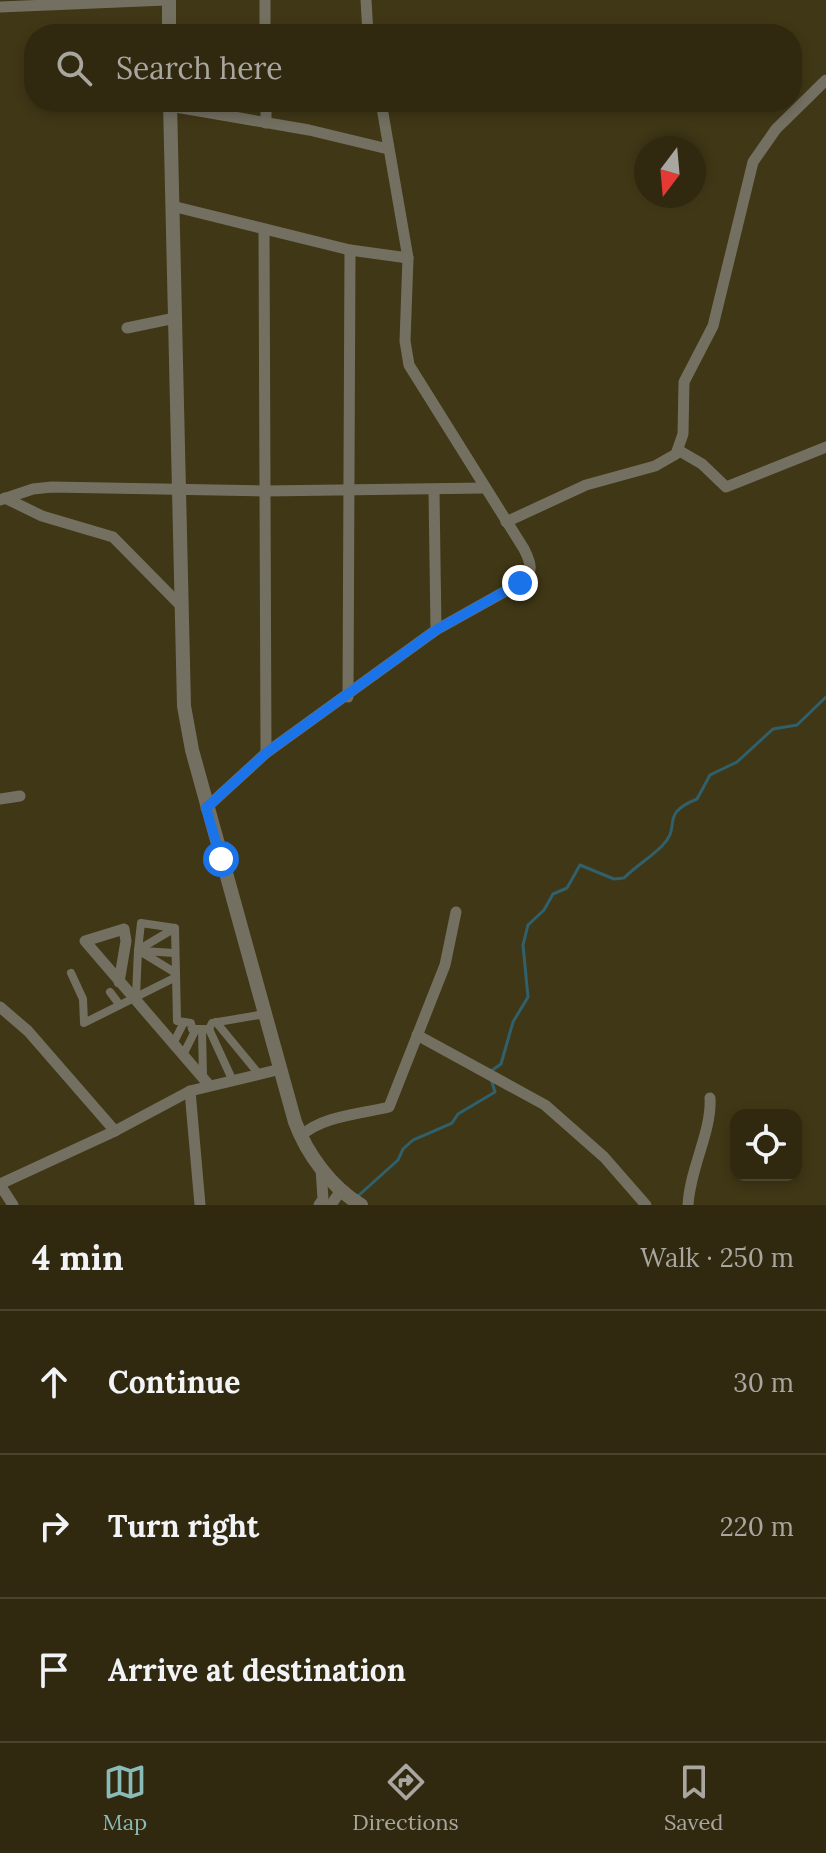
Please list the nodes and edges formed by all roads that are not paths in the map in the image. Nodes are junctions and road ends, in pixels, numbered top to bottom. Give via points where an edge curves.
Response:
1 (167, 0) edge
2 (265, 0) edge
3 (366, 0) edge
4 (0, 7) edge
5 (168, 24) edge
6 (265, 24) edge
7 (367, 24) edge
8 (826, 80) edge
9 (802, 104) edge
10 (170, 112) edge
11 (210, 112) edge
12 (266, 112) edge
13 (382, 112) edge
14 (793, 112) edge
15 (266, 123) junction
16 (388, 149) junction
17 (172, 206) junction
18 (264, 229) junction
19 (350, 250) junction
20 (408, 258) junction
21 (175, 318) junction
22 (127, 328) dead end
23 (826, 447) edge
24 (678, 450) junction
25 (485, 488) junction
26 (179, 489) junction
27 (347, 490) junction
28 (264, 491) junction
29 (434, 491) junction
30 (2, 499) edge
31 (506, 522) junction
32 (182, 607) junction
33 (436, 630) junction
34 (348, 697) junction
35 (266, 753) junction
36 (20, 796) dead end
37 (0, 799) edge
38 (206, 808) junction
39 (456, 912) dead end
40 (175, 928) junction
41 (139, 950) junction
42 (174, 953) junction
43 (71, 973) dead end
44 (174, 975) junction
45 (119, 982) junction
46 (110, 992) dead end
47 (134, 996) junction
48 (100, 1001) dead end
49 (119, 1004) junction
50 (0, 1007) edge
51 (107, 1011) junction
52 (265, 1014) junction
53 (184, 1022) junction
54 (206, 1027) junction
55 (417, 1035) junction
56 (173, 1044) junction
57 (183, 1055) junction
58 (281, 1069) junction
59 (258, 1073) junction
60 (232, 1079) junction
61 (206, 1081) junction
62 (190, 1091) junction
63 (710, 1098) dead end
64 (115, 1131) junction
65 (301, 1136) junction
66 (321, 1168) junction
67 (0, 1184) edge
68 (341, 1190) junction
69 (13, 1205) edge
70 (200, 1205) edge
71 (320, 1205) edge
72 (331, 1205) edge
73 (361, 1205) edge
74 (646, 1205) edge
75 (688, 1205) edge

1 - 4 street
1 - 5 street
2 - 6 street
3 - 7 street
8 - 9 street
10 - 17 street
11 - 15 street
12 - 15 street
13 - 16 street
14 - 24 street via 753,162 713,326 684,382
15 - 16 street
16 - 20 street
17 - 18 street
17 - 21 street
18 - 19 street
18 - 28 street
19 - 20 street
19 - 27 street
20 - 25 street via 409,365
21 - 22 street
21 - 26 street
23 - 24 street via 726,487
24 - 31 street via 670,459 586,485
25 - 29 street
25 - 31 street
26 - 28 street
26 - 30 street via 52,487
26 - 32 street
27 - 28 street
27 - 29 street
27 - 34 street
28 - 35 street
29 - 33 street
30 - 32 street via 113,537
31 - 33 street via 532,564 526,579
32 - 38 street via 184,706
33 - 34 street
34 - 35 street
35 - 38 street
36 - 37 street
38 - 52 street
39 - 55 street via 450,950
40 - 41 street
40 - 41 street via 141,923
40 - 42 street
41 - 42 street
41 - 44 street
41 - 47 street
42 - 44 street
43 - 51 street via 83,999 84,1023
44 - 47 street
44 - 53 street via 177,1021
45 - 45 street via 85,941 124,929
45 - 47 street
46 - 49 street
47 - 49 street
47 - 56 street
48 - 51 street
49 - 51 street
50 - 64 street via 28,1031
52 - 54 street
52 - 58 street
53 - 54 street via 192,1029
53 - 56 street
54 - 57 street
54 - 59 street
54 - 60 street
54 - 61 street
55 - 65 street via 389,1107 340,1117
55 - 74 street via 545,1105 604,1157
56 - 57 street
57 - 61 street
58 - 59 street
58 - 65 street
59 - 60 street
60 - 61 street
61 - 62 street
62 - 64 street
62 - 70 street
63 - 75 street
64 - 67 street
65 - 66 street
66 - 68 street
66 - 71 street
67 - 69 street
68 - 72 street
68 - 73 street

